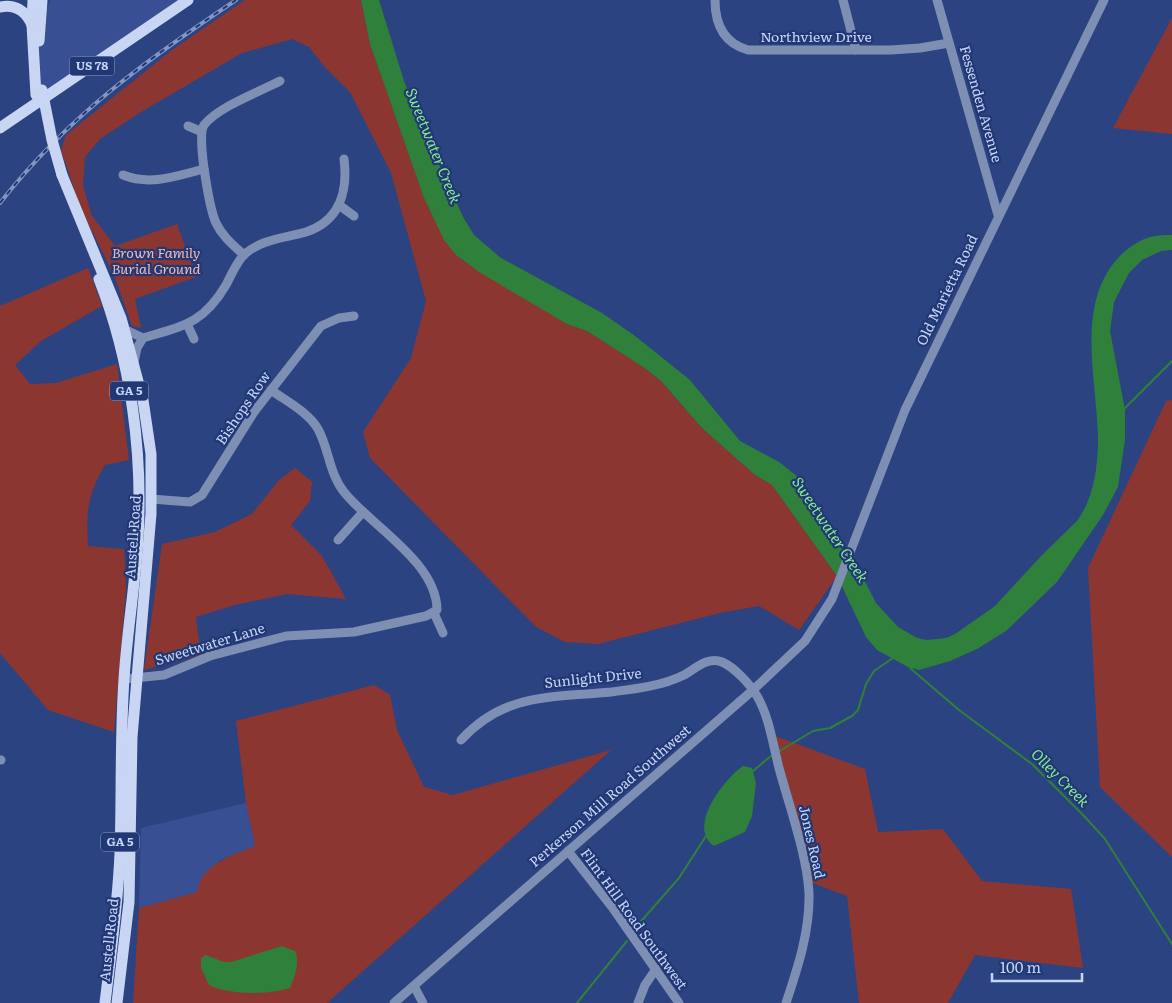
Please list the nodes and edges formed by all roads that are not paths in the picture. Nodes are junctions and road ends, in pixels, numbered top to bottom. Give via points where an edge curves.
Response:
1 (5, 0) edge
2 (33, 0) edge
3 (42, 0) edge
4 (715, 0) edge
5 (843, 0) edge
6 (937, 0) edge
7 (1104, 0) edge
8 (0, 1) edge
9 (183, 1) edge
10 (0, 7) edge
11 (32, 25) junction
12 (949, 43) junction
13 (856, 50) junction
14 (37, 71) junction
15 (280, 81) dead end
16 (188, 126) dead end
17 (0, 128) edge
18 (200, 130) junction
19 (344, 159) dead end
20 (204, 169) junction
21 (123, 175) dead end
22 (59, 177) junction
23 (339, 205) junction
24 (998, 214) junction
25 (354, 216) dead end
26 (244, 254) junction
27 (354, 316) dead end
28 (187, 324) junction
29 (124, 329) junction
30 (143, 338) junction
31 (194, 339) dead end
32 (134, 362) junction
33 (270, 390) junction
34 (151, 499) junction
35 (363, 512) junction
36 (338, 540) dead end
37 (832, 599) joint
38 (434, 613) junction
39 (443, 633) dead end
40 (136, 678) junction
41 (124, 679) junction
42 (753, 690) junction
43 (462, 740) dead end
44 (568, 852) junction
45 (656, 969) junction
46 (414, 986) junction
47 (105, 1003) edge
48 (117, 1003) edge
49 (394, 1003) edge
50 (423, 1003) edge
51 (638, 1003) edge
52 (679, 1003) edge
53 (786, 1003) edge

1 - 8 main road
2 - 11 main road
3 - 14 main road, GA 5
4 - 13 street, Northview Drive via 717,25 739,48 758,51
5 - 13 street
6 - 12 street, Fessenden Avenue
7 - 24 street, Old Marietta Road
9 - 17 main road, US 78
10 - 11 main road via 18,8
11 - 14 main road, GA 5
12 - 13 street, Northview Drive via 920,48
12 - 24 street, Fessenden Avenue
14 - 22 main road, Austell Road / GA 5 via 44,137
15 - 18 street via 220,112
16 - 18 street
18 - 20 street
19 - 23 street via 346,183
20 - 21 street via 158,181
20 - 26 street via 215,221 230,242
22 - 29 main road, Austell Road / GA 5 via 96,253
22 - 41 main road, Austell Road / GA 5 via 100,283 134,414 139,480 138,540
23 - 25 street
23 - 26 street via 319,226 277,238
24 - 37 street, Old Marietta Road via 905,410
26 - 28 street via 210,309
27 - 33 street, Bishops Row via 321,326
28 - 30 street
28 - 31 street
29 - 30 street
29 - 32 main road, Austell Road / GA 5
30 - 32 street
32 - 34 main road, Austell Road / GA 5 via 148,427
33 - 34 street, Bishops Row via 202,495 190,502
33 - 35 street via 307,416 318,428 335,479
34 - 40 main road, Austell Road / GA 5
35 - 36 street
35 - 38 street via 407,552 419,568 437,605
37 - 42 street, Perkerson Mill Road Southwest via 806,641
38 - 39 street
38 - 40 street, Sweetwater Lane via 354,632 286,636 210,656 164,674
40 - 41 street, Sweetwater Lane
40 - 48 main road, Austell Road / GA 5 via 129,902
41 - 47 main road, Austell Road / GA 5 via 120,854
42 - 43 street, Sunlight Drive via 723,662 711,661 676,678 641,688 528,699 494,712
42 - 44 street, Perkerson Mill Road Southwest
42 - 53 street, Jones Road via 768,725 809,891 804,947
44 - 45 street, Flint Hill Road Southwest
44 - 46 street, Perkerson Mill Road Southwest
45 - 51 street
45 - 52 street, Flint Hill Road Southwest
46 - 49 street, Perkerson Mill Road Southwest
46 - 50 street

